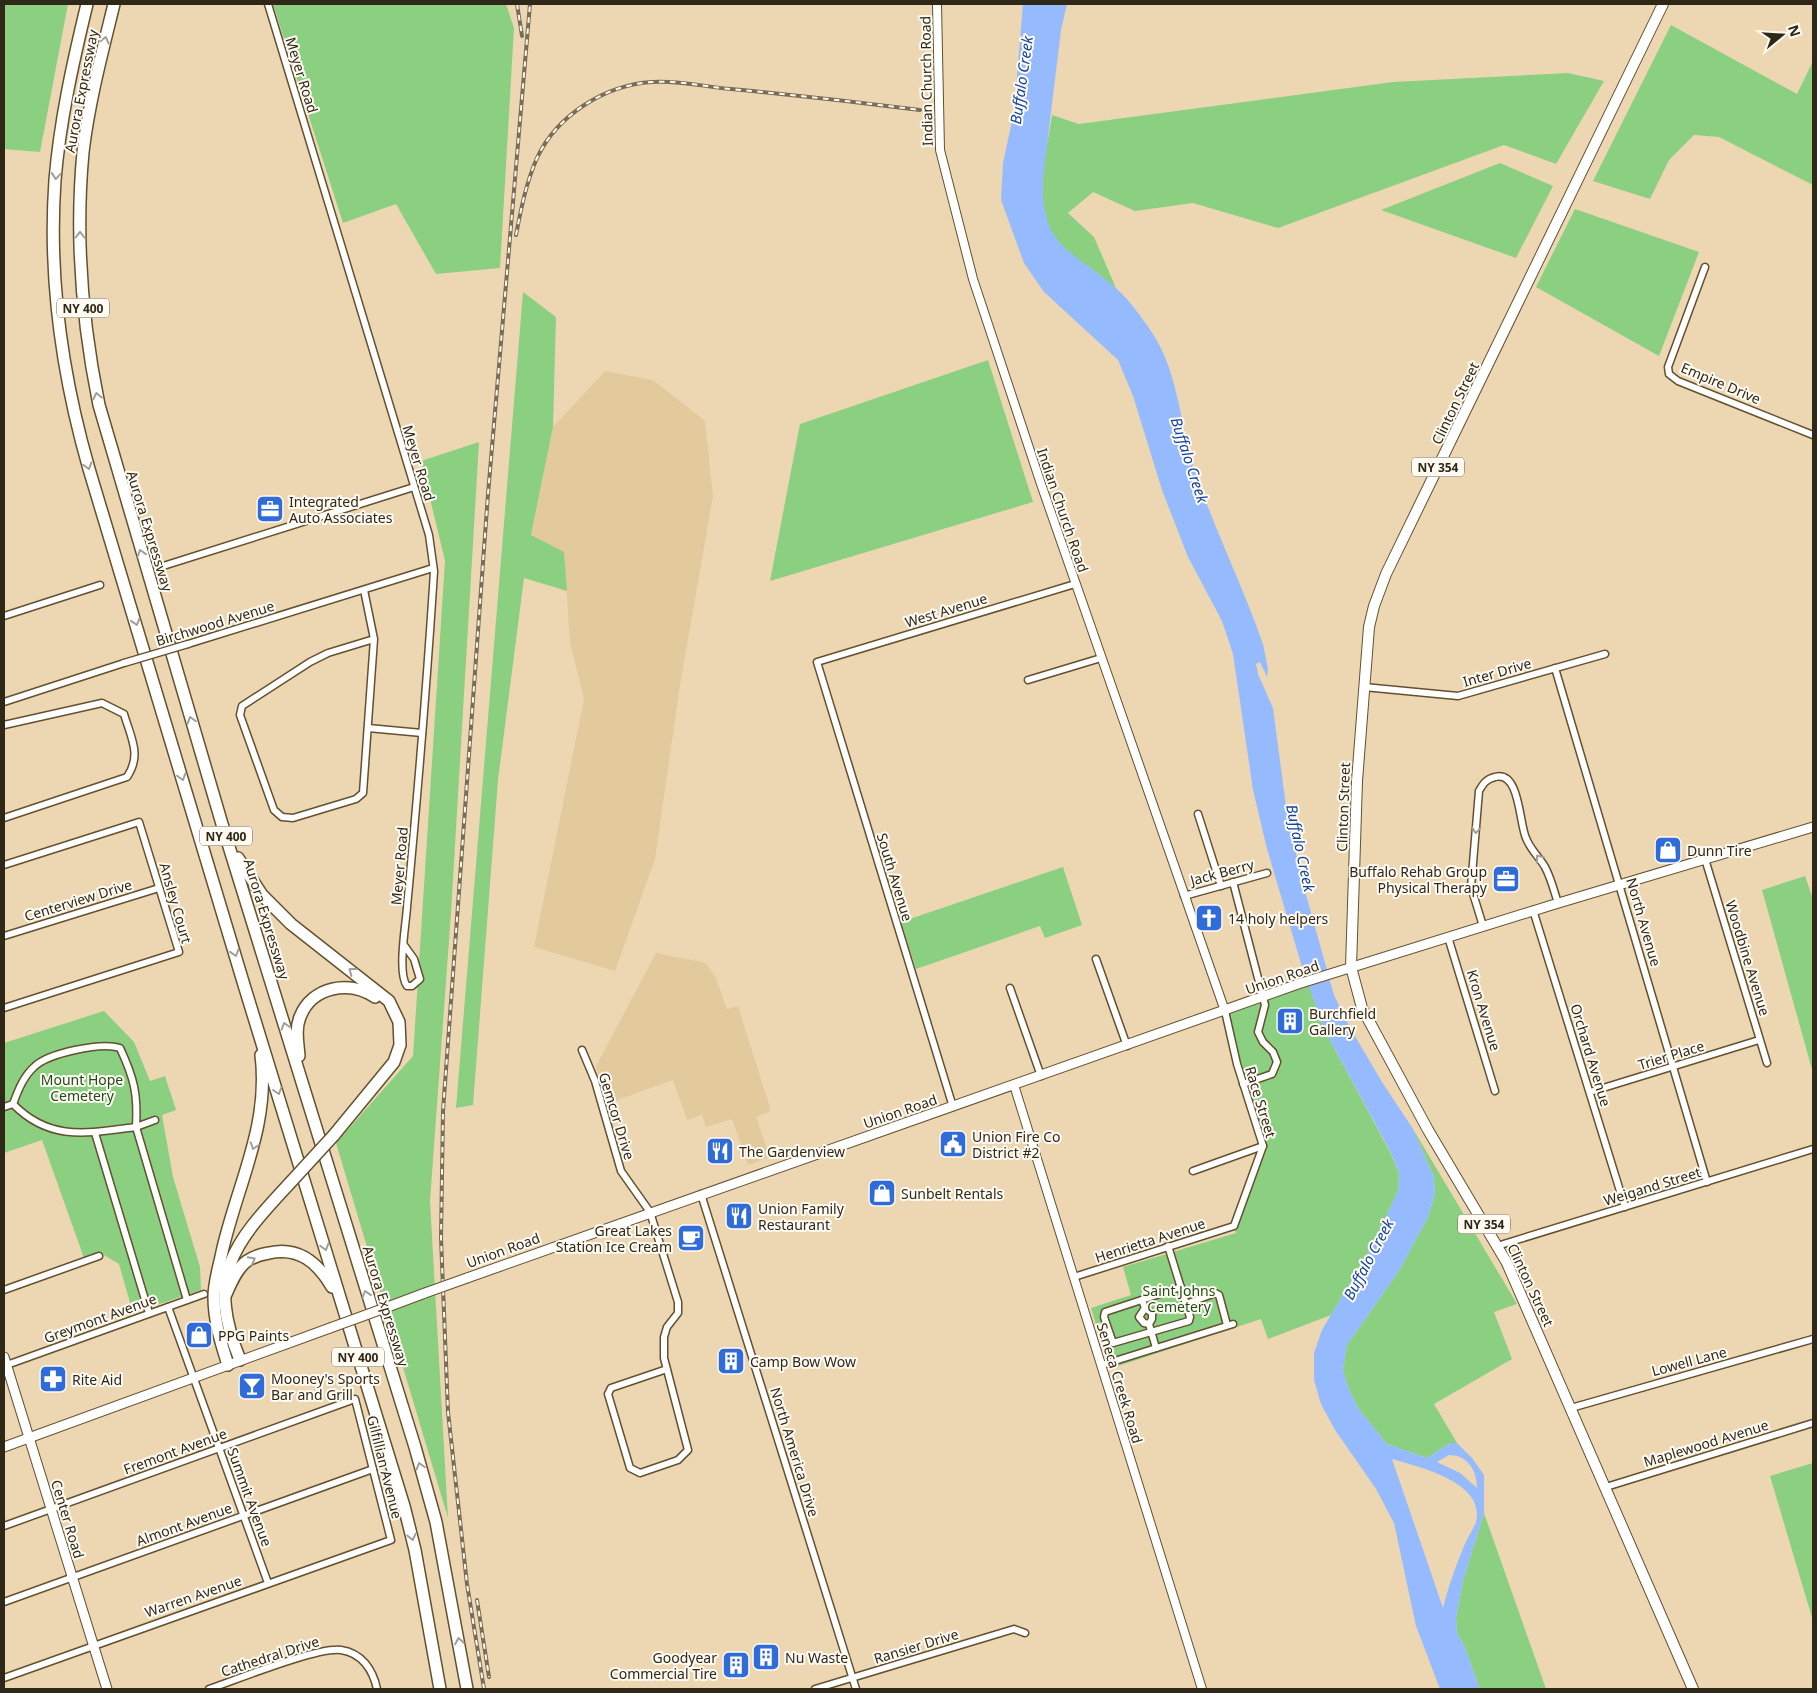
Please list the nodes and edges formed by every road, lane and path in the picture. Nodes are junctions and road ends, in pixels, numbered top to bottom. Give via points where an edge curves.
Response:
1 (268, 4) edge
2 (937, 4) edge
3 (1663, 4) edge
4 (87, 6) edge
5 (113, 7) edge
6 (1706, 267) dead end
7 (1813, 435) edge
8 (414, 487) junction
9 (160, 567) dead end
10 (433, 568) junction
11 (1075, 584) junction
12 (100, 585) dead end
13 (364, 590) junction
14 (4, 616) edge
15 (374, 639) junction
16 (1605, 654) dead end
17 (1101, 658) junction
18 (824, 660) joint
19 (1555, 668) junction
20 (1028, 680) dead end
21 (1364, 687) junction
22 (4, 702) edge
23 (4, 725) edge
24 (368, 728) junction
25 (422, 733) junction
26 (1198, 814) dead end
27 (4, 818) edge
28 (222, 824) junction
29 (1813, 827) edge
30 (1706, 860) junction
31 (4, 864) edge
32 (1268, 873) dead end
33 (1233, 882) junction
34 (1620, 885) junction
35 (1221, 886) junction
36 (159, 888) junction
37 (1184, 896) junction
38 (1558, 903) junction
39 (1533, 910) junction
40 (1482, 926) junction
41 (4, 936) edge
42 (1448, 937) junction
43 (404, 945) junction
44 (1096, 959) dead end
45 (1351, 968) junction
46 (1010, 988) dead end
47 (1263, 998) junction
48 (4, 1008) edge
49 (1225, 1011) junction
50 (258, 1028) junction
51 (1759, 1040) junction
52 (1127, 1046) junction
53 (582, 1050) dead end
54 (1766, 1063) dead end
55 (1673, 1067) junction
56 (300, 1072) junction
57 (1041, 1076) junction
58 (1243, 1084) junction
59 (1014, 1085) junction
60 (1495, 1091) dead end
61 (1590, 1092) junction
62 (13, 1104) junction
63 (4, 1107) edge
64 (953, 1107) junction
65 (154, 1120) dead end
66 (136, 1127) junction
67 (333, 1132) junction
68 (95, 1133) junction
69 (1263, 1146) junction
70 (1813, 1149) edge
71 (1193, 1171) dead end
72 (288, 1180) junction
73 (1707, 1182) junction
74 (701, 1194) junction
75 (1625, 1206) junction
76 (650, 1212) junction
77 (1234, 1226) joint
78 (1168, 1246) junction
79 (1497, 1246) junction
80 (98, 1256) dead end
81 (218, 1269) junction
82 (1074, 1277) junction
83 (1181, 1288) junction
84 (4, 1290) edge
85 (204, 1294) dead end
86 (224, 1298) junction
87 (187, 1300) junction
88 (340, 1300) junction
89 (1142, 1300) junction
90 (1186, 1304) junction
91 (168, 1307) junction
92 (1144, 1308) junction
93 (150, 1313) junction
94 (1149, 1324) junction
95 (1151, 1333) junction
96 (1813, 1339) edge
97 (1156, 1348) junction
98 (240, 1360) junction
99 (5, 1363) edge
100 (228, 1364) junction
101 (1102, 1365) junction
102 (667, 1369) junction
103 (193, 1378) junction
104 (355, 1399) joint
105 (1571, 1408) junction
106 (1813, 1423) edge
107 (29, 1438) junction
108 (4, 1447) edge
109 (219, 1449) junction
110 (373, 1469) junction
111 (1606, 1487) junction
112 (51, 1509) junction
113 (243, 1516) junction
114 (4, 1526) edge
115 (391, 1540) joint
116 (72, 1578) junction
117 (268, 1583) junction
118 (4, 1602) edge
119 (1025, 1633) dead end
120 (93, 1644) junction
121 (4, 1678) edge
122 (852, 1678) junction
123 (107, 1689) edge
124 (209, 1689) edge
125 (377, 1689) edge
126 (440, 1689) edge
127 (467, 1689) edge
128 (815, 1689) edge
129 (856, 1689) edge
130 (1202, 1689) edge
131 (1694, 1689) edge

1 - 8 street, Meyer Road
2 - 11 street, Indian Church Road via 940,150 989,330
3 - 21 main road, Clinton Street / NY 354 via 1380,589 1369,627
4 -> 50 highway, Aurora Expressway / NY 400 via 64,112 53,220 55,290 68,388 89,469
28 -> 5 highway, Aurora Expressway / NY 400 via 113,458 90,363 81,279 81,188 90,109
6 - 7 street, Empire Drive via 1668,367 1669,374 1678,381
8 - 9 street
8 - 10 street, Meyer Road via 428,535
10 - 13 street, Birchwood Avenue
10 - 25 street, Meyer Road
11 - 17 street, Indian Church Road
11 - 18 street, West Avenue
12 - 14 street
13 - 15 street
13 - 22 street, Birchwood Avenue, bridge
15 - 24 street
15 - 24 street via 310,662 242,706 240,715 274,810 282,817 293,818 356,799 363,793
16 - 19 street, Inter Drive
17 - 20 street
17 - 37 street, Indian Church Road
18 - 64 street, South Avenue via 817,662
19 - 21 street, Inter Drive via 1458,696
19 - 34 street, North Avenue
21 - 45 main road, Clinton Street / NY 354 via 1357,780
23 - 27 street via 102,703 124,714 137,756 127,777
24 - 25 street
25 - 43 street, Meyer Road
26 - 35 street
56 -> 28 highway, Aurora Expressway / NY 400
67 -> 28 highway via 394,1062 400,1044 399,1022 389,1001 291,924 262,895 243,868
29 - 30 main road, Union Road
30 - 34 main road, Union Road
30 - 51 street, Woodbine Avenue
31 - 36 street, Ansley Court via 138,822
32 - 33 street, Jack Berry
33 - 35 street, Jack Berry
33 - 47 street
34 - 38 main road, Union Road
34 - 55 street, North Avenue
35 - 37 street, Jack Berry
36 - 41 street, Centerview Drive
36 - 48 street, Ansley Court via 179,952
37 - 49 street, Indian Church Road
38 - 39 main road, Union Road
38 -> 40 street via 1545,866 1525,837 1514,786 1508,778 1490,778 1479,791 1471,887
39 - 40 main road, Union Road
39 - 61 street, Orchard Avenue
40 - 42 main road, Union Road
42 - 45 main road, Union Road
42 - 60 street, Kron Avenue
43 - 43 street, Meyer Road via 419,970 420,979 412,986 407,986 402,978
44 - 52 street
45 - 47 main road, Union Road
45 - 79 main road, Clinton Street / NY 354 via 1362,1008 1428,1130
46 - 57 street
47 - 49 main road, Union Road
47 - 58 street via 1265,1008 1259,1033 1277,1062 1272,1074
49 - 52 main road, Union Road
49 - 58 street, Race Street
50 -> 81 highway via 264,1086 262,1112
50 -> 88 highway, Aurora Expressway / NY 400
51 - 54 street, Woodbine Avenue
51 - 55 street, Trier Place
52 - 57 main road, Union Road
53 - 76 street, Gemcor Drive via 595,1081 621,1170
55 - 61 street, Trier Place
55 - 73 street, North Avenue
56 - 67 highway via 297,1028 306,1007 318,994 333,988 363,990 380,1001 390,1013 396,1036 390,1059
127 -> 56 highway, Aurora Expressway / NY 400 via 436,1522
57 - 59 main road, Union Road
58 - 69 street, Race Street
59 - 64 main road, Union Road
59 - 82 street, Seneca Creek Road
61 - 75 street, Orchard Avenue
62 - 63 street
62 - 66 street via 22,1082 35,1066 46,1059 111,1045 120,1048 129,1067 138,1098
62 - 68 street via 23,1115 44,1128
64 - 74 main road, Union Road
65 - 66 street
66 - 68 street
66 - 87 street
67 - 72 highway, bridge
68 - 93 street
69 - 71 street
69 - 77 street, Race Street
70 - 73 street, Weigand Street
72 - 81 highway via 248,1220
72 - 86 highway via 247,1232 232,1258 225,1278
73 - 75 street, Weigand Street
74 - 76 main road, Union Road
74 - 122 street, North America Drive
75 - 79 street, Weigand Street
76 - 98 main road, Union Road, bridge
76 - 102 street, Gemcor Drive via 678,1302 678,1313 664,1337
77 - 78 street, Henrietta Avenue
78 - 82 street, Henrietta Avenue
78 - 83 street
79 - 105 main road, Clinton Street / NY 354
80 - 84 street
81 - 100 highway via 214,1296 216,1321
82 - 101 street, Seneca Creek Road
83 - 89 street
83 - 90 street
85 - 87 street, Greymont Avenue
86 -> 88 highway via 248,1260 277,1251 306,1256 316,1264
86 - 98 highway via 227,1320
87 - 91 street, Greymont Avenue
88 -> 126 highway, Aurora Expressway / NY 400 via 404,1506
89 - 92 street
89 - 95 street via 1105,1312 1104,1317 1111,1340 1116,1344
90 - 95 street via 1189,1321
90 - 97 street via 1214,1293 1219,1296 1230,1324
91 - 93 street, Greymont Avenue
91 - 103 street, Summit Avenue
92 - 94 street via 1152,1313
92 - 94 street via 1139,1317
93 - 99 street, Greymont Avenue
94 - 95 street
95 - 97 street
96 - 105 street, Lowell Lane
97 - 101 street
98 - 100 main road, Union Road
99 - 107 main road, Center Road
100 - 103 main road, Union Road
101 - 130 street, Seneca Creek Road
102 - 102 street, Gemcor Drive via 688,1450 678,1460 640,1473 630,1468 608,1394 611,1388
103 - 107 main road, Union Road
103 - 109 street, Summit Avenue
104 - 109 street, Fremont Avenue
104 - 110 street, Gilfillian Avenue
105 - 111 main road, Clinton Street / NY 354
106 - 111 street, Maplewood Avenue
107 - 108 main road, Union Road
107 - 112 main road, Center Road
109 - 112 street, Fremont Avenue
109 - 113 street, Summit Avenue
110 - 113 street, Almont Avenue
110 - 115 street, Gilfillian Avenue
111 - 131 main road, Clinton Street / NY 354
112 - 114 street, Fremont Avenue
112 - 116 main road, Center Road
113 - 116 street, Almont Avenue
113 - 117 street, Summit Avenue
115 - 117 street, Warren Avenue
116 - 118 street, Almont Avenue
116 - 120 main road, Center Road
117 - 120 street, Warren Avenue
119 - 122 street, Ransier Drive via 1014,1629
120 - 121 street, Warren Avenue
120 - 123 main road, Center Road
122 - 128 street, Ransier Drive
122 - 129 street, North America Drive
124 - 125 street, Cathedral Drive via 336,1650 351,1653 364,1661 373,1674

